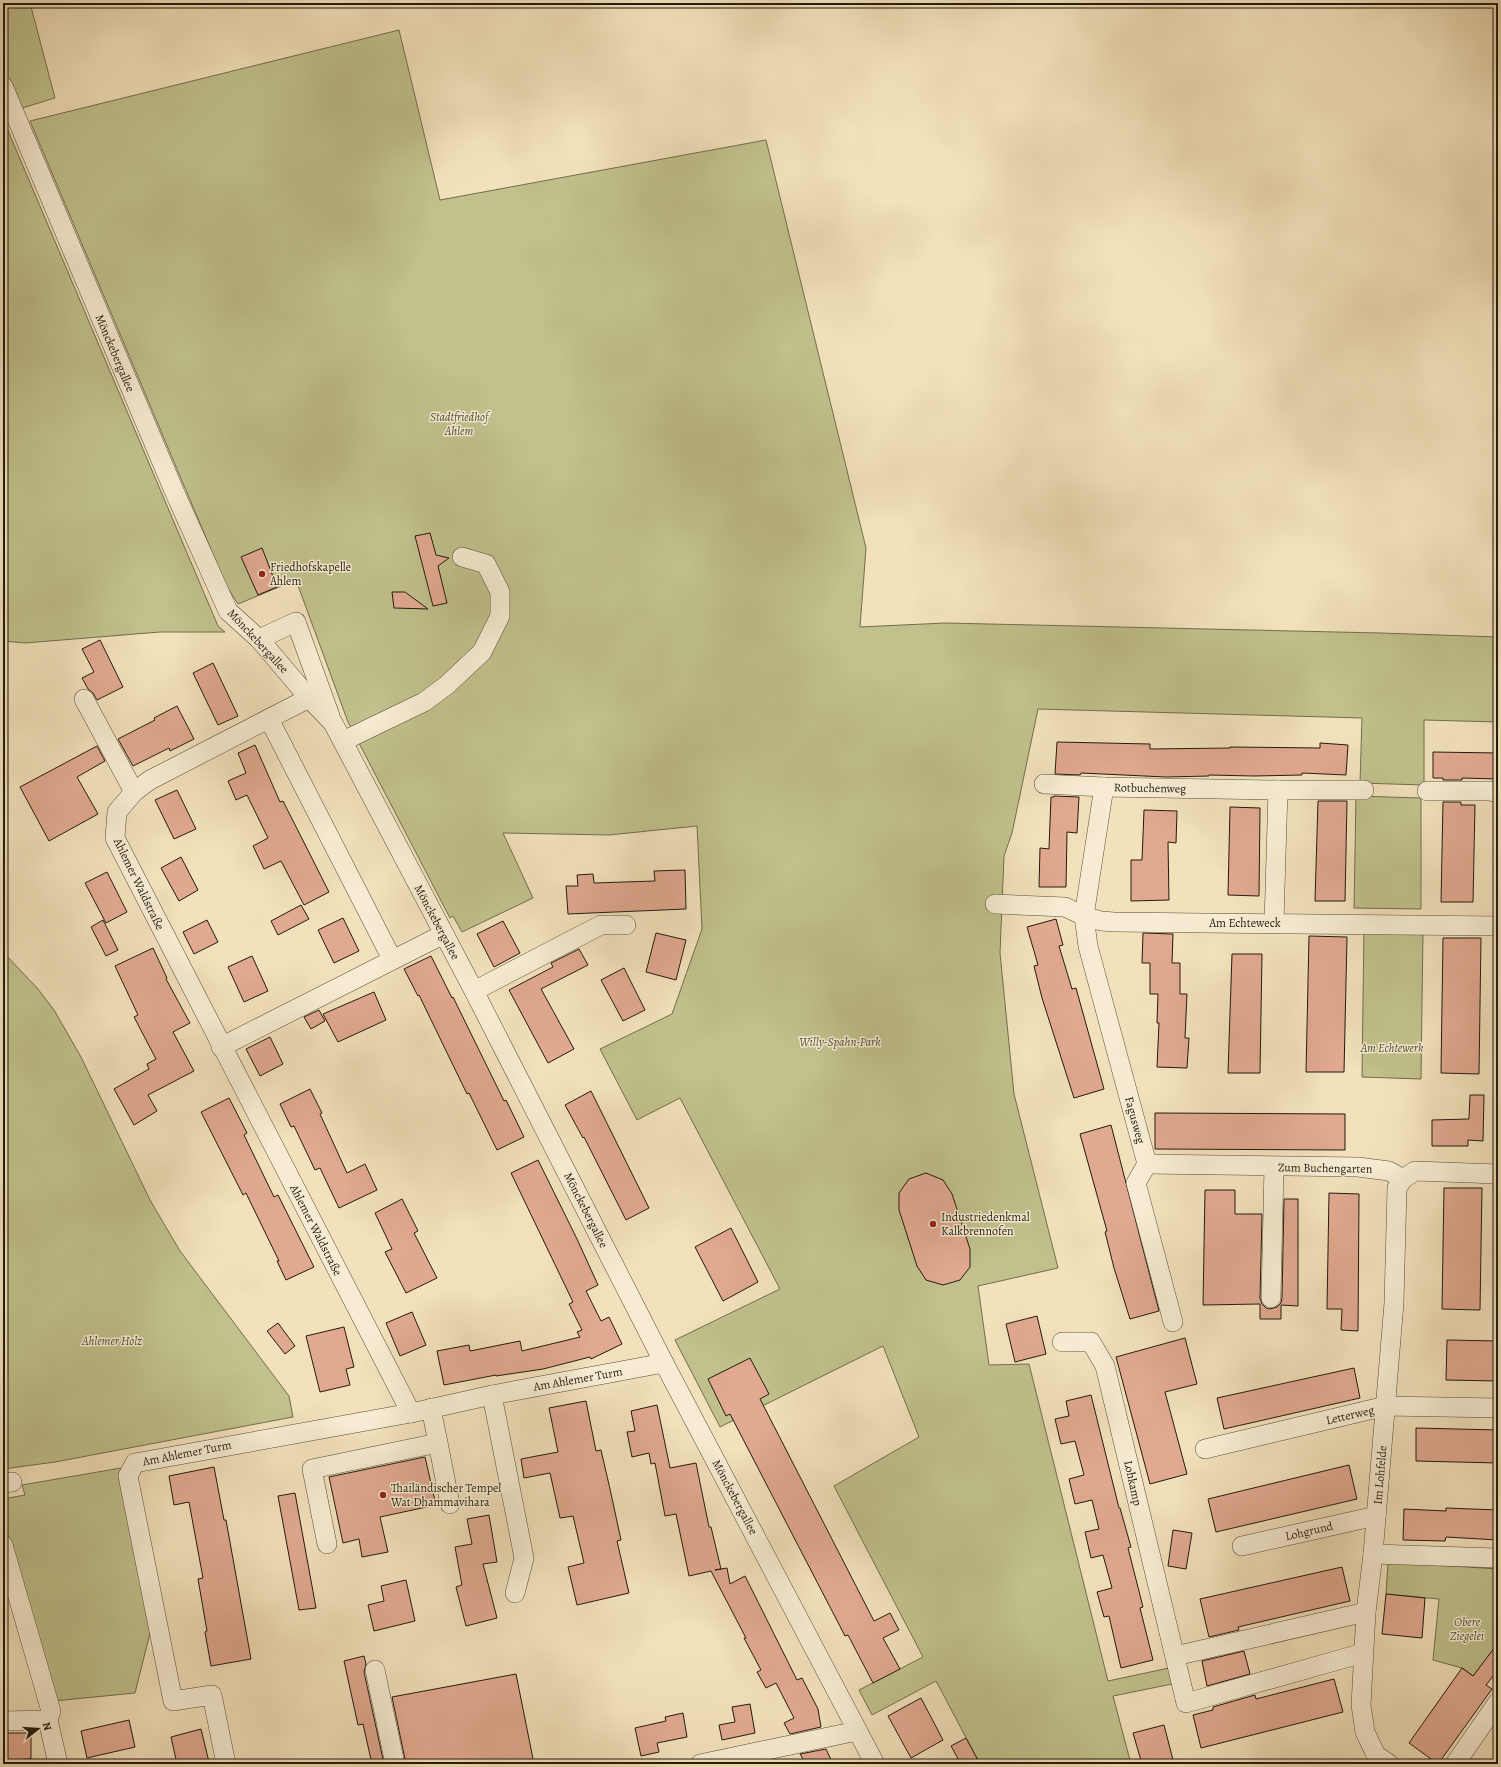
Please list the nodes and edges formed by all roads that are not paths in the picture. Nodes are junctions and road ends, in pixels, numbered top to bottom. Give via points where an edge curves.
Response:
1 (3, 86) edge
2 (462, 557) dead end
3 (260, 639) junction
4 (309, 698) junction
5 (84, 699) dead end
6 (269, 719) junction
7 (333, 723) junction
8 (343, 741) junction
9 (1044, 784) dead end
10 (1104, 787) junction
11 (1278, 790) junction
12 (1364, 790) dead end
13 (1427, 791) dead end
14 (134, 792) junction
15 (1498, 793) edge
16 (995, 904) dead end
17 (1084, 916) junction
18 (1274, 923) junction
19 (626, 925) dead end
20 (1498, 926) edge
21 (444, 934) junction
22 (392, 959) junction
23 (474, 991) junction
24 (221, 1047) junction
25 (1147, 1164) junction
26 (1274, 1167) junction
27 (1498, 1174) edge
28 (1403, 1179) junction
29 (1271, 1298) dead end
30 (1173, 1322) dead end
31 (1062, 1342) dead end
32 (664, 1363) junction
33 (492, 1395) junction
34 (1386, 1406) junction
35 (431, 1408) junction
36 (1498, 1408) edge
37 (411, 1413) junction
38 (438, 1443) junction
39 (1204, 1449) dead end
40 (450, 1504) dead end
41 (1376, 1516) junction
42 (327, 1544) dead end
43 (3, 1545) edge
44 (1242, 1546) dead end
45 (1373, 1554) junction
46 (1498, 1558) edge
47 (515, 1593) dead end
48 (1366, 1612) junction
49 (1363, 1653) junction
50 (1175, 1656) junction
51 (375, 1670) dead end
52 (1498, 1702) edge
53 (48, 1720) junction
54 (3, 1721) edge
55 (857, 1731) junction
56 (58, 1764) edge
57 (226, 1764) edge
58 (395, 1764) edge
59 (700, 1764) edge
60 (875, 1764) edge
61 (1389, 1764) edge
62 (1455, 1764) edge

1 - 3 street, Mönckebergallee via 172,486 228,611
2 - 8 street via 486,564 500,592 500,616 482,652 447,685 424,702
3 - 4 street, Mönckebergallee
3 - 7 street via 296,622
4 - 6 street, Ahlemer Waldstraße
4 - 7 street, Mönckebergallee
5 - 14 street
6 - 14 street, Ahlemer Waldstraße via 150,780
6 - 22 street
7 - 8 street, Mönckebergallee
8 - 21 street, Mönckebergallee
9 - 10 street
10 - 11 street, Rotbuchenweg
10 - 17 street, Rotbuchenweg
11 - 12 street, Rotbuchenweg
11 - 18 street
13 - 15 street
14 - 24 street, Ahlemer Waldstraße via 117,812 115,838
16 - 17 street, Am Echteweck via 1066,907
17 - 18 street, Am Echteweck via 1114,922
17 - 25 street, Fagusweg via 1088,946
18 - 20 street, Am Echteweck
19 - 23 street via 601,925
21 - 22 street
21 - 23 street, Mönckebergallee
22 - 24 street
23 - 32 street, Mönckebergallee
24 - 37 street, Ahlemer Waldstraße
25 - 26 street, Zum Buchengarten
25 - 30 street via 1136,1183
26 - 28 street, Zum Buchengarten via 1358,1167 1389,1170
26 - 29 street
27 - 28 street via 1415,1172
28 - 34 street, Im Lohfelde via 1397,1188 1394,1304
31 - 50 street, Lohkamp via 1090,1342 1105,1366
32 - 33 street, Am Ahlemer Turm
32 - 55 street, Mönckebergallee
33 - 35 street, Am Ahlemer Turm
33 - 47 street via 524,1558
34 - 36 street, Letterweg
34 - 39 street, Letterweg
34 - 41 street, Im Lohfelde
35 - 37 street, Am Ahlemer Turm
35 - 38 street
37 - 57 street, Am Ahlemer Turm via 135,1463 128,1476 173,1701 212,1695
38 - 40 street
38 - 42 street via 312,1469
41 - 44 street, Lohgrund
41 - 45 street, Im Lohfelde
43 - 53 street via 51,1711
45 - 46 street
45 - 48 street, Im Lohfelde
48 - 49 street, Im Lohfelde
48 - 50 street
49 - 50 street, Lohkamp via 1186,1703
49 - 61 street, Im Lohfelde via 1361,1705 1365,1732 1376,1755
51 - 58 street
52 - 62 street
53 - 54 street
53 - 56 street
55 - 59 street
55 - 60 street, Mönckebergallee

